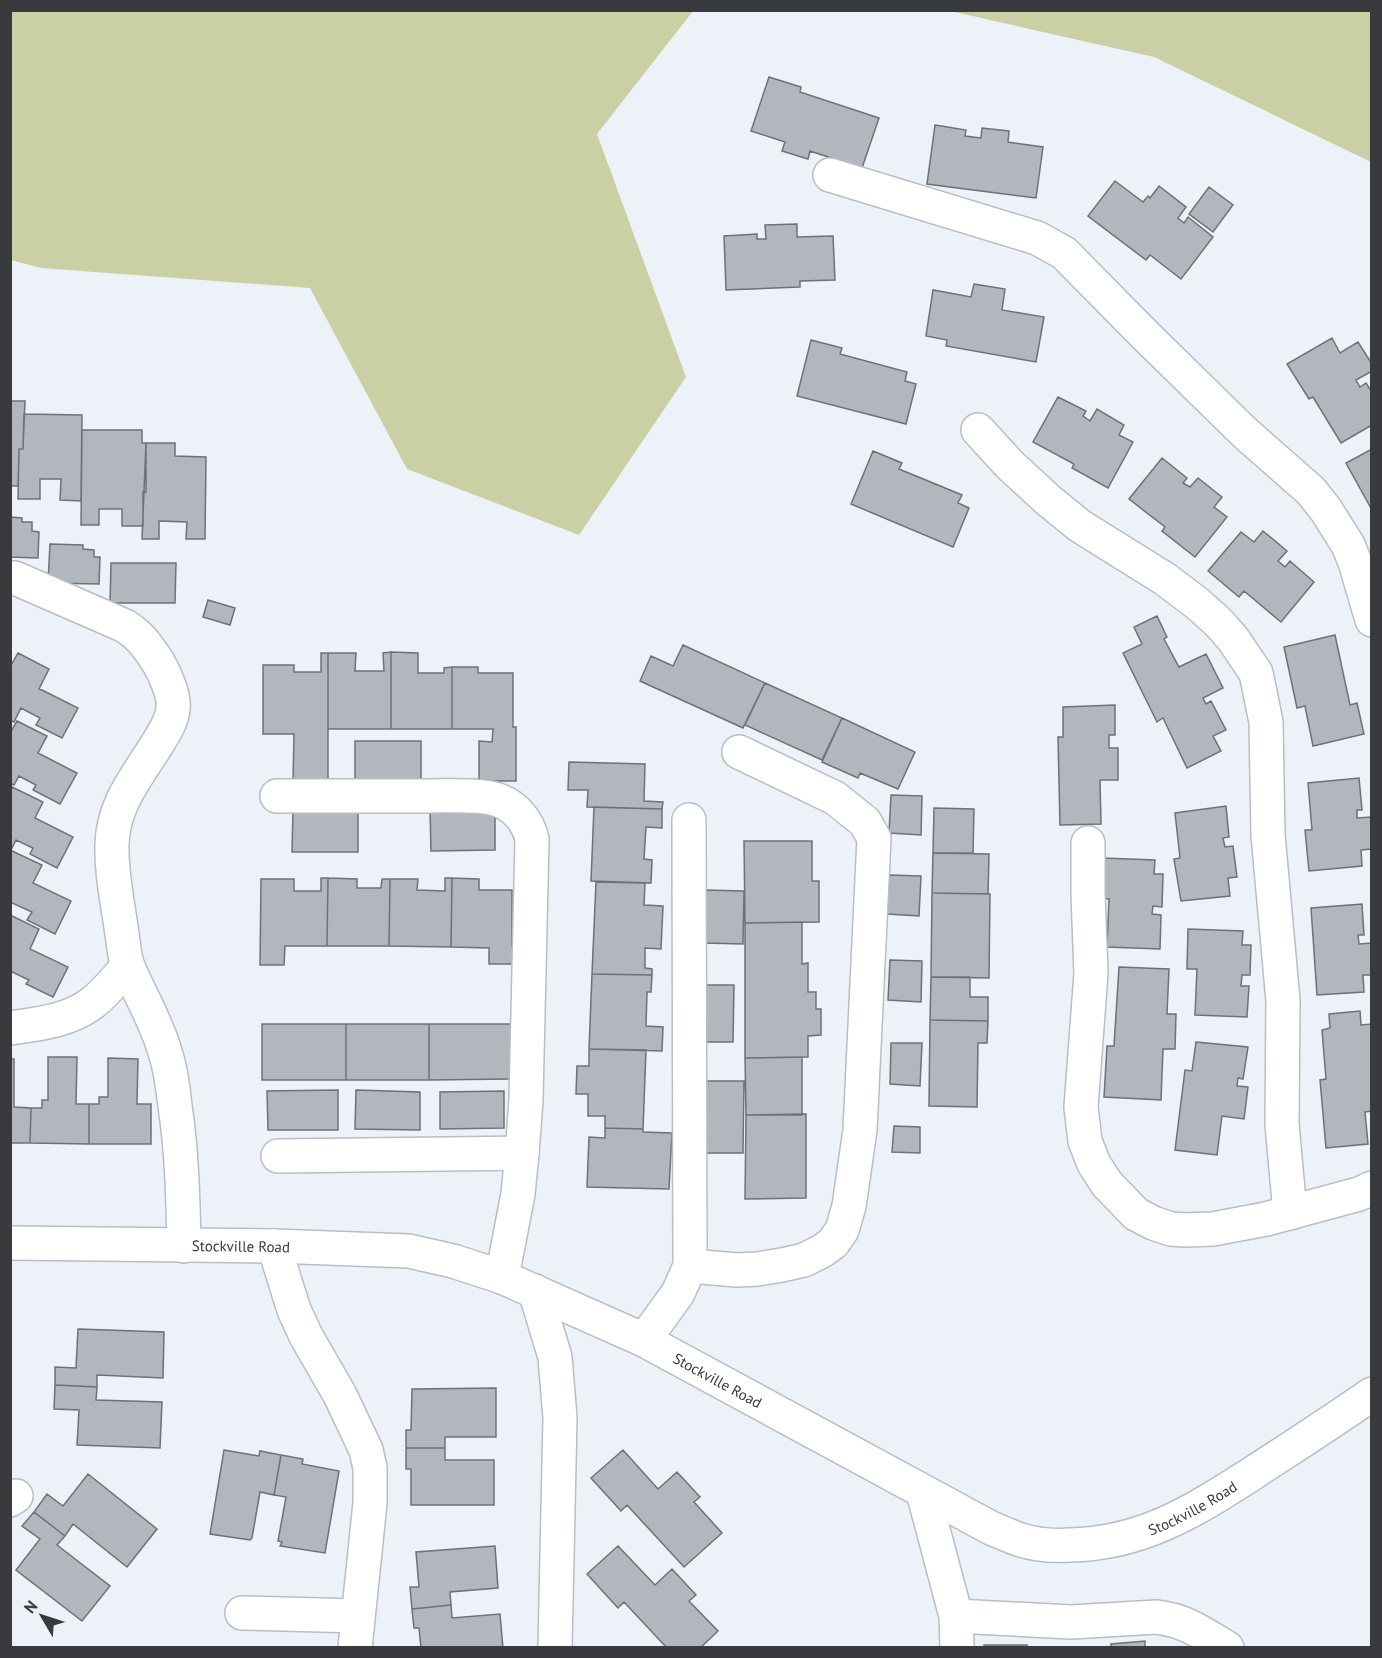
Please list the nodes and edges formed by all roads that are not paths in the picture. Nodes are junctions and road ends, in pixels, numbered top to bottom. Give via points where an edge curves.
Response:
1 (830, 175) dead end
2 (978, 430) dead end
3 (15, 578) dead end
4 (1371, 620) edge
5 (739, 752) dead end
6 (277, 796) dead end
7 (689, 820) dead end
8 (1088, 843) dead end
9 (127, 967) junction
10 (10, 1028) edge
11 (522, 1153) junction
12 (279, 1156) dead end
13 (1371, 1188) edge
14 (1290, 1213) junction
15 (10, 1243) edge
16 (274, 1245) junction
17 (184, 1246) junction
18 (690, 1266) junction
19 (502, 1277) junction
20 (536, 1291) junction
21 (644, 1340) junction
22 (1371, 1394) edge
23 (923, 1492) junction
24 (242, 1613) dead end
25 (358, 1616) junction
26 (957, 1632) edge
27 (1073, 1634) edge
28 (355, 1647) edge
29 (555, 1647) edge
30 (1227, 1647) edge

1 - 4 street via 1037,238 1064,253 1244,432 1311,491 1348,545
2 - 14 street via 1010,465 1080,526 1198,604 1233,639 1256,674 1266,722 1268,835 1283,1001 1282,1124
3 - 9 street via 136,633 162,670 169,688 173,709 168,723 127,791 114,824 113,863
5 - 18 street via 836,798 865,822 874,838 860,1130 849,1206 842,1230 828,1248 804,1260 758,1269
6 - 11 street via 495,799 508,805 530,827
7 - 18 street
8 - 14 street via 1091,973 1081,1107 1085,1141 1094,1164 1136,1214 1171,1229 1213,1229
9 - 10 street via 79,1011 40,1024
9 - 17 street via 156,1026 172,1080 183,1184
11 - 12 street
11 - 19 street
13 - 14 street
15 - 17 street, Stockville Road
16 - 17 street, Stockville Road
16 - 19 street, Stockville Road via 409,1251
16 - 25 street via 294,1310 366,1450 370,1503
18 - 21 street via 678,1293
19 - 20 street, Stockville Road
20 - 21 street, Stockville Road
20 - 29 street via 555,1357 560,1418
21 - 23 street, Stockville Road
22 - 23 street, Stockville Road via 1187,1513 1129,1538 1056,1546 1022,1540
23 - 26 street
24 - 25 street
25 - 28 street
26 - 27 street
27 - 30 street via 1156,1617 1169,1618 1190,1625

